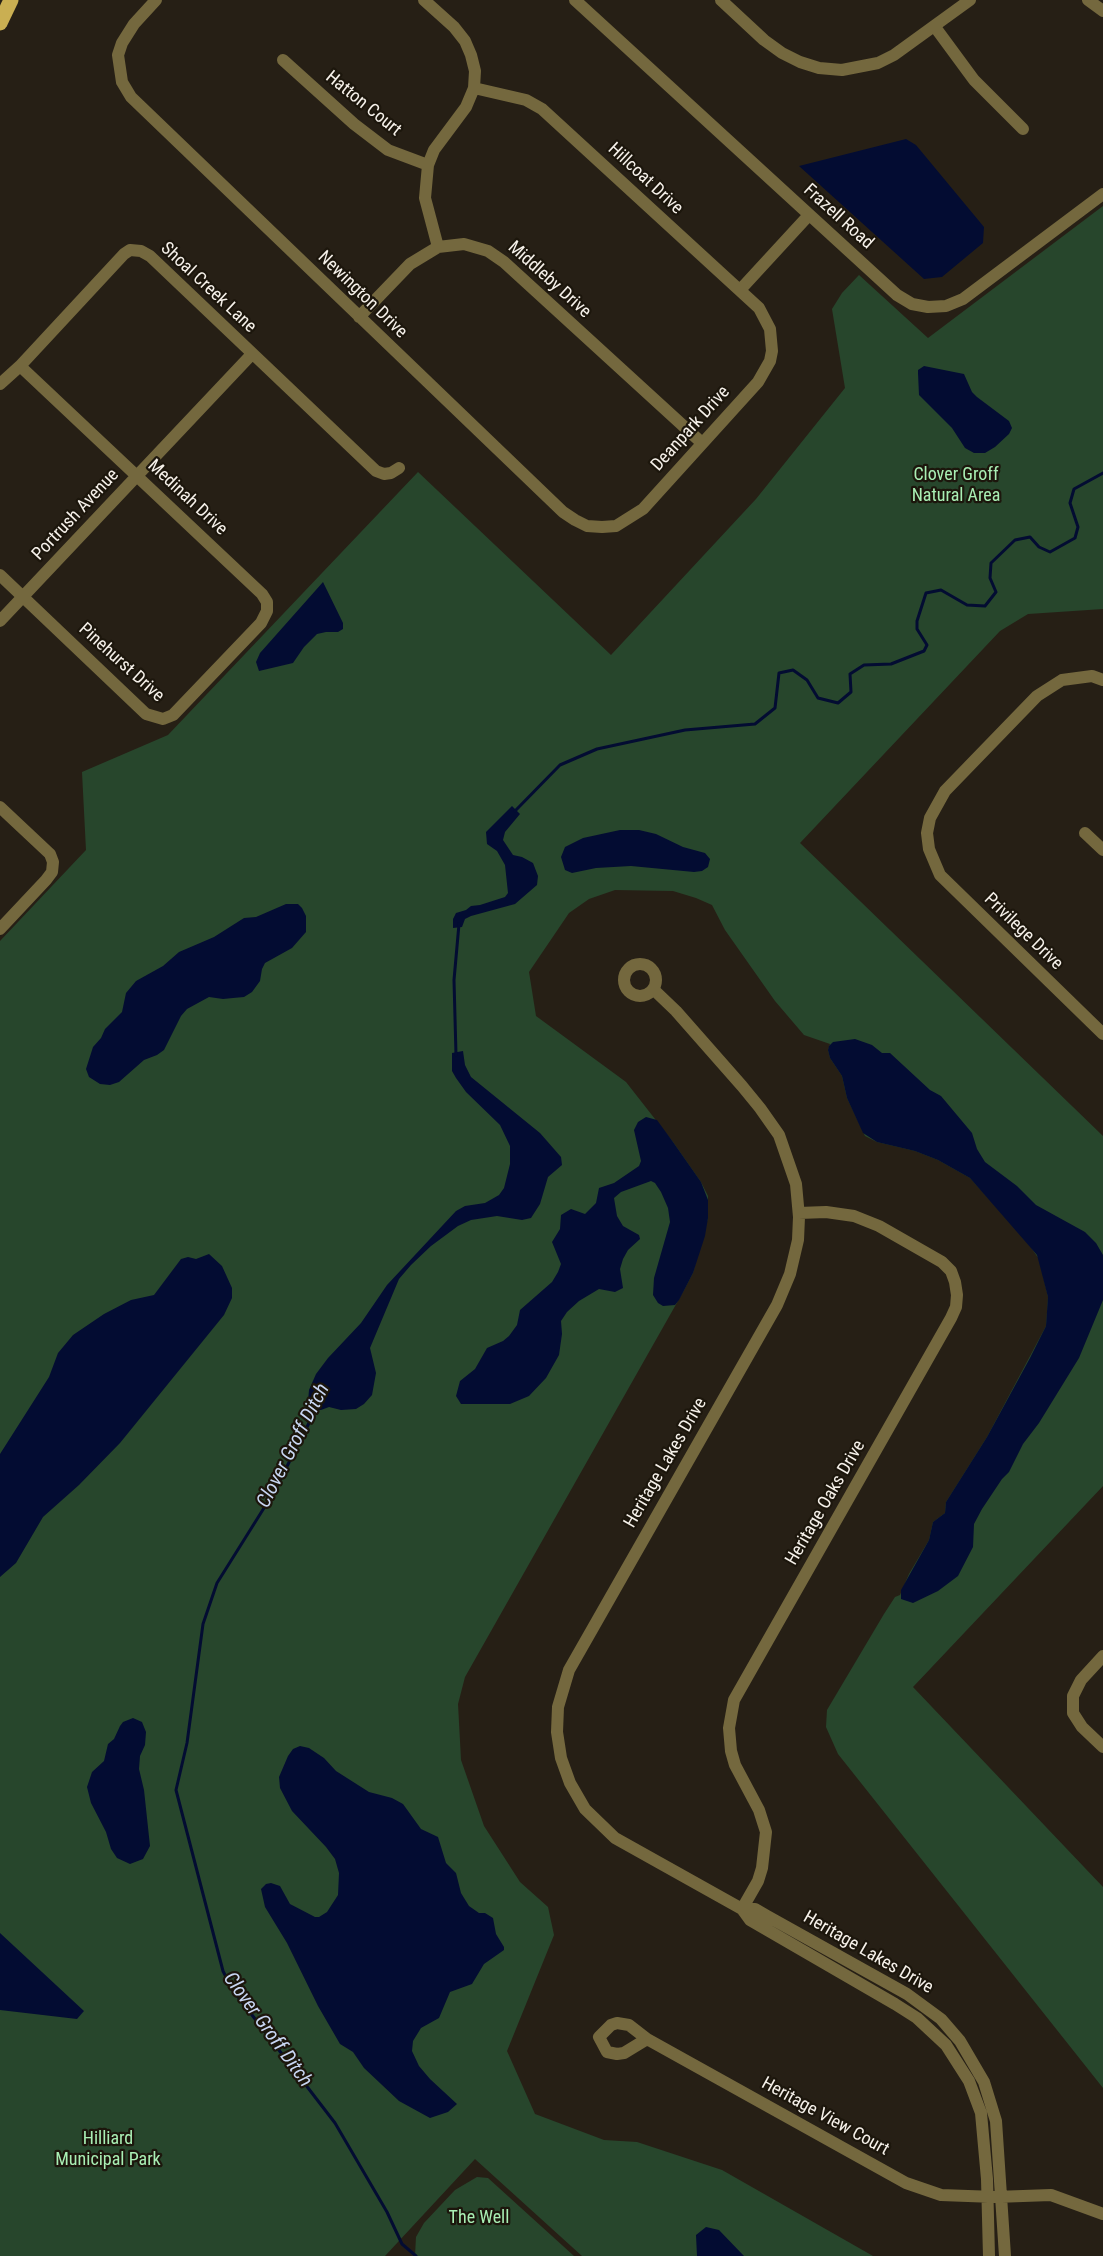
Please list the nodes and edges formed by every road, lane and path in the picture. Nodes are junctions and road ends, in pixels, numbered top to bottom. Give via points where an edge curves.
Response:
1 (11, 0) edge
2 (156, 0) edge
3 (424, 0) edge
4 (575, 0) edge
5 (721, 0) edge
6 (970, 0) edge
7 (1088, 0) edge
8 (1103, 11) edge
9 (0, 23) edge
10 (934, 27) junction
11 (283, 60) dead end
12 (474, 88) junction
13 (1023, 129) dead end
14 (428, 165) junction
15 (1103, 194) edge
16 (809, 215) junction
17 (438, 247) junction
18 (740, 290) junction
19 (359, 317) junction
20 (770, 329) joint
21 (252, 354) junction
22 (20, 366) junction
23 (0, 384) edge
24 (702, 443) junction
25 (399, 468) dead end
26 (137, 476) junction
27 (602, 527) joint
28 (0, 575) edge
29 (24, 597) junction
30 (0, 621) edge
31 (220, 666) joint
32 (1103, 680) edge
33 (0, 807) edge
34 (1085, 833) dead end
35 (1103, 850) edge
36 (0, 929) edge
37 (653, 990) dead end
38 (1103, 1034) edge
39 (799, 1213) junction
40 (1103, 1656) edge
41 (1103, 1747) edge
42 (742, 1909) junction
43 (647, 2039) dead end
44 (995, 2197) junction
45 (1103, 2214) edge
46 (988, 2256) edge
47 (1005, 2256) edge

1 - 9 main road
2 - 19 street, Newington Drive via 122,43 118,55 122,82 136,103
3 - 12 street via 465,41 475,71
4 - 16 street, Frazell Road
5 - 10 street via 782,53 819,68 842,70 878,63
6 - 10 street
7 - 8 street
10 - 13 street via 974,80
11 - 14 street, Hatton Court via 388,150
12 - 14 street
12 - 18 street, Hillcoat Drive via 526,100 542,109
14 - 17 street via 424,198
15 - 16 street, Frazell Road via 963,299 946,306 912,304 897,295
16 - 18 street
17 - 19 street, Middleby Drive via 410,264
17 - 24 street, Middleby Drive via 464,244 488,251 504,262
18 - 20 street, Hillcoat Drive via 759,308
19 - 27 street, Newington Drive via 563,512 587,526
20 - 24 street, Deanpark Drive via 772,351 765,372
21 - 22 street, Shoal Creek Lane via 150,256 130,250
21 - 25 street, Shoal Creek Lane via 376,471 384,474
21 - 26 street, Portrush Avenue
22 - 23 street, Shoal Creek Lane
22 - 26 street, Medinah Drive
24 - 27 street, Deanpark Drive via 643,509 616,526
26 - 29 street, Portrush Avenue
26 - 31 street, Medinah Drive via 255,586 267,602 261,623
28 - 29 street, Pinehurst Drive
29 - 30 street, Portrush Avenue
29 - 31 street, Pinehurst Drive via 153,717 164,719 174,715
32 - 38 street, Privilege Drive via 1092,676 1062,680 1037,696 945,791 930,818 927,833 940,875
33 - 36 street via 50,854 53,862 46,880
34 - 35 street
37 - 39 street, Heritage Lakes Drive via 676,1011 779,1135 793,1170
39 - 42 street, Heritage Lakes Drive via 794,1259 777,1305 575,1660 565,1680 558,1713 559,1746 565,1769 577,1796 594,1819 615,1838
39 - 42 street, Heritage Oaks Drive via 854,1216 879,1226 942,1262 951,1271 957,1295 951,1318 734,1700 729,1728 731,1751 766,1832 762,1868
40 - 41 street via 1081,1680 1073,1696 1073,1713 1082,1728
42 - 44 street, Heritage Lakes Drive via 761,1912 907,1994 952,2031 973,2059 989,2094 997,2131
43 - 44 street, Heritage View Court via 906,2183 940,2195
44 - 45 street, Heritage View Court via 1051,2194
44 - 46 street, Heritage Lakes Drive
44 - 47 street, Heritage Lakes Drive

